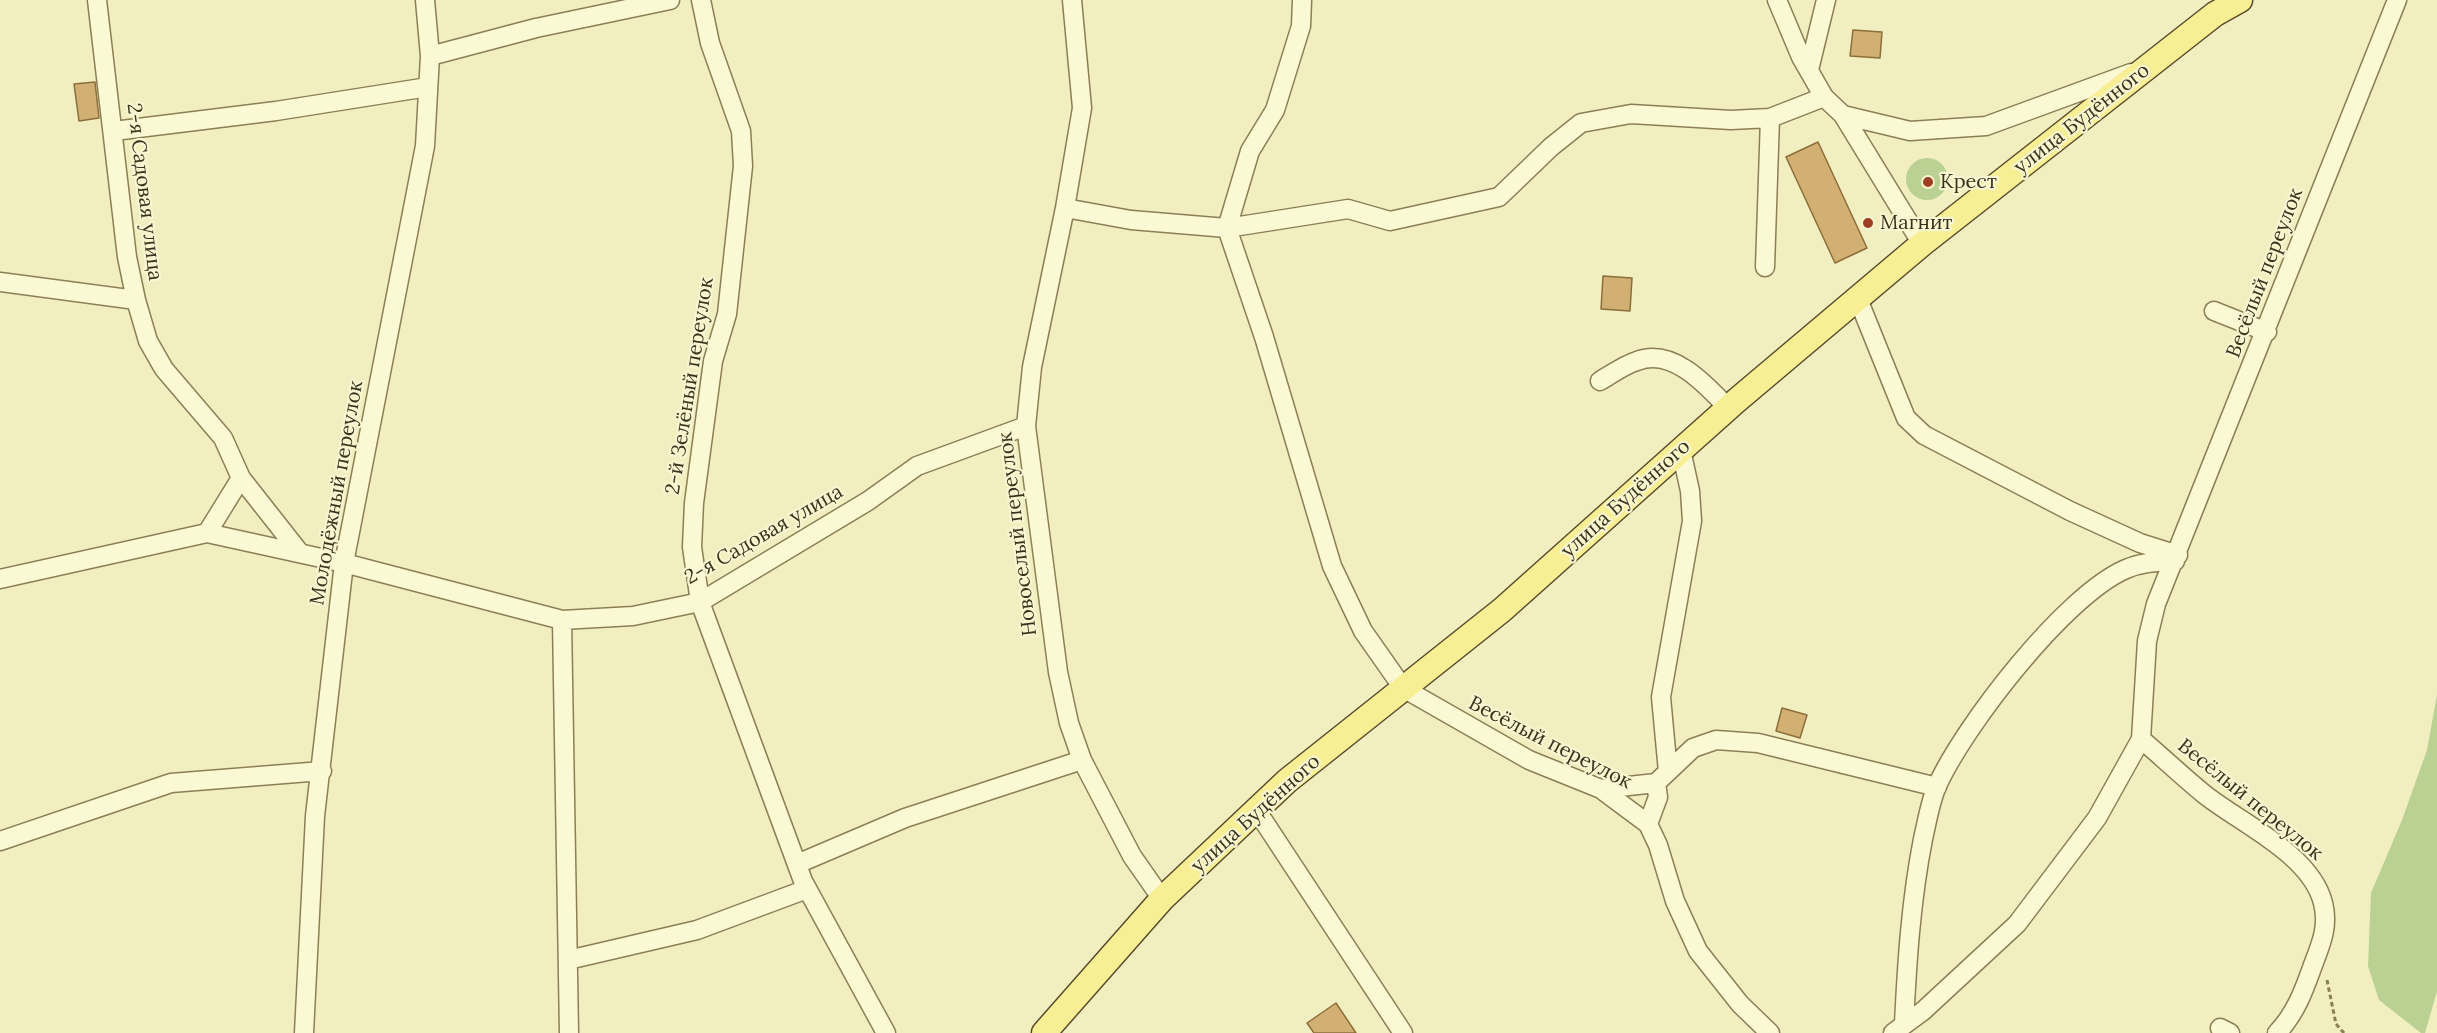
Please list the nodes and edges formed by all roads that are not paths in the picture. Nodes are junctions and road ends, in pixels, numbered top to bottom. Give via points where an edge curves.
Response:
1 (98, 0) edge
2 (425, 0) edge
3 (670, 0) edge
4 (701, 0) edge
5 (1072, 0) edge
6 (1302, 0) edge
7 (1777, 0) edge
8 (1826, 0) edge
9 (2240, 0) edge
10 (2397, 0) edge
11 (430, 56) junction
12 (2149, 66) junction
13 (1809, 70) junction
14 (428, 87) junction
15 (1824, 97) junction
16 (1843, 115) junction
17 (1770, 118) junction
18 (114, 130) junction
19 (1065, 208) junction
20 (1227, 228) junction
21 (1922, 244) junction
22 (1765, 267) dead end
23 (0, 282) edge
24 (1858, 299) junction
25 (136, 300) junction
26 (2214, 310) dead end
27 (2266, 332) junction
28 (1600, 381) dead end
29 (1728, 408) junction
30 (1026, 426) junction
31 (1681, 450) junction
32 (241, 478) junction
33 (207, 533) junction
34 (300, 553) junction
35 (2176, 558) junction
36 (344, 563) junction
37 (0, 579) edge
38 (700, 602) junction
39 (562, 620) junction
40 (1403, 688) junction
41 (2142, 739) junction
42 (1082, 760) junction
43 (322, 771) junction
44 (1662, 777) junction
45 (1937, 787) junction
46 (1601, 789) junction
47 (1257, 811) junction
48 (1648, 824) junction
49 (0, 841) edge
50 (797, 864) junction
51 (807, 889) junction
52 (1162, 899) junction
53 (568, 960) junction
54 (1898, 1029) edge
55 (304, 1033) edge
56 (569, 1033) edge
57 (886, 1033) edge
58 (1044, 1033) edge
59 (1403, 1033) edge
60 (1770, 1033) edge
61 (2277, 1033) edge

1 - 18 street, 2-я Садовая улица
2 - 11 street, Молодёжный переулок
3 - 11 street via 536,28
4 - 38 street, 2-й Зелёный переулок via 710,42 741,131 743,166 727,314 713,361 694,503 692,547
5 - 19 street, Новоселый переулок via 1082,108
6 - 20 street via 1301,26 1275,110 1250,152
7 - 13 street
8 - 13 street
9 - 12 main road, улица Будённого
10 - 27 street, Весёлый переулок
11 - 14 street, Молодёжный переулок
12 - 16 street via 1986,126 1910,131
12 - 21 main road, улица Будённого
13 - 15 street
14 - 18 street via 276,111
14 - 36 street, Молодёжный переулок via 425,146
15 - 16 street
15 - 17 street
16 - 21 street
17 - 20 street via 1731,120 1631,114 1581,123 1499,197 1390,221 1348,209
17 - 22 street
18 - 25 street, 2-я Садовая улица via 127,257
19 - 20 street via 1131,220
19 - 30 street, Новоселый переулок via 1032,367
20 - 40 street via 1332,566 1363,631
21 - 24 main road, улица Будённого
23 - 25 street
24 - 29 main road, улица Будённого
24 - 35 street via 1906,418 1924,435 2070,511
25 - 32 street, 2-я Садовая улица via 148,341 164,369 223,438
26 - 27 street
27 - 35 street, Весёлый переулок
28 - 29 street via 1639,360 1671,362 1700,379
29 - 31 main road, улица Будённого
30 - 38 street, 2-я Садовая улица via 917,466 868,501
30 - 42 street, Новоселый переулок via 1058,672
31 - 40 main road, улица Будённого via 1502,610
31 - 44 street via 1692,521 1661,697
32 - 33 street
32 - 34 street, 2-я Садовая улица
33 - 34 street, 2-я Садовая улица
33 - 37 street, 2-я Садовая улица
34 - 36 street, 2-я Садовая улица
35 - 41 street, Весёлый переулок via 2156,604 2147,640
35 - 45 street, Весёлый переулок via 2126,569 2062,617 2009,677 1964,740
36 - 39 street, 2-я Садовая улица
36 - 43 street, Молодёжный переулок
38 - 39 street, 2-я Садовая улица via 633,616
38 - 50 street, 2-й Зелёный переулок
39 - 53 street
40 - 46 street, Весёлый переулок via 1530,760
40 - 47 main road, улица Будённого via 1287,781
41 - 54 street, Весёлый переулок via 2097,818 2017,924 1923,1011
41 - 61 street, Весёлый переулок via 2205,795 2245,821 2315,882 2326,928 2301,999
42 - 50 street via 905,818
42 - 52 street, Новоселый переулок via 1132,856
43 - 49 street via 171,783
43 - 55 street, Молодёжный переулок via 315,816
44 - 45 street via 1693,748 1716,741 1758,743
44 - 46 street
44 - 48 street
45 - 54 street, Весёлый переулок via 1918,864
46 - 48 street, Весёлый переулок
47 - 52 main road, улица Будённого
47 - 59 street
48 - 60 street, Весёлый переулок via 1675,901 1698,951 1740,1004
50 - 51 street, 2-й Зелёный переулок
51 - 53 street via 697,930
51 - 57 street, 2-й Зелёный переулок
52 - 58 main road, улица Будённого
53 - 56 street

